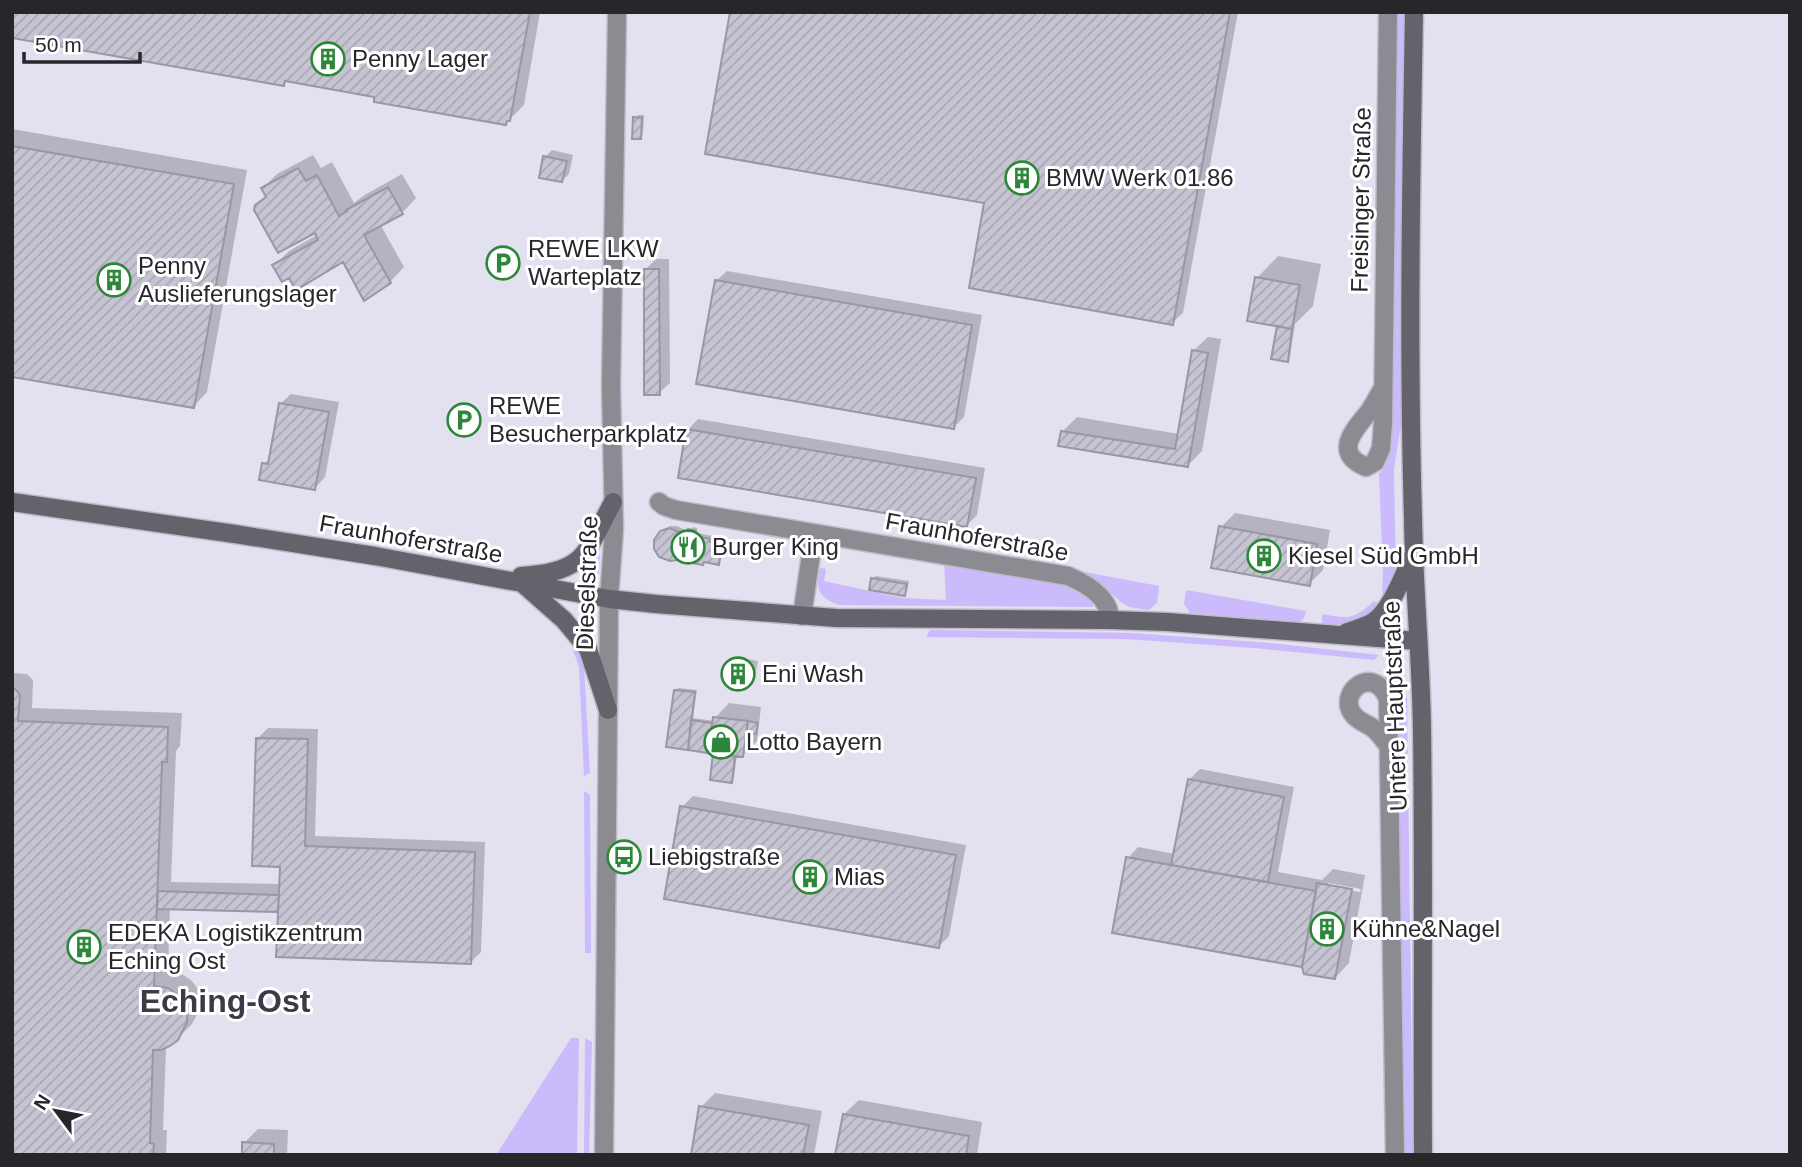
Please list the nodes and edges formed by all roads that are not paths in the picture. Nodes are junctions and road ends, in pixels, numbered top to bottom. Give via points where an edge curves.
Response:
1 (617, 12) edge
2 (1388, 12) edge
3 (1414, 12) edge
4 (1383, 388) dead end
5 (12, 502) edge
6 (613, 502) junction
7 (659, 502) dead end
8 (814, 534) junction
9 (1414, 553) junction
10 (494, 578) junction
11 (522, 583) junction
12 (609, 598) junction
13 (802, 617) junction
14 (1110, 620) junction
15 (1337, 635) junction
16 (1418, 641) junction
17 (608, 710) junction
18 (1389, 746) dead end
19 (604, 1155) edge
20 (1395, 1155) edge
21 (1423, 1155) edge

1 - 6 street, Dieselstraße
2 - 4 street, Freisinger Straße
3 - 9 main road, Untere Hauptstraße via 1410,215
5 - 10 main road, Fraunhoferstraße
6 - 10 main road via 579,561 563,570
6 - 12 street, Dieselstraße
7 - 8 street, Fraunhoferstraße via 676,510
8 - 13 street
8 - 14 street, Fraunhoferstraße via 1068,576 1096,592 1110,609
9 - 15 main road via 1376,621
9 - 16 main road, Untere Hauptstraße
10 - 11 main road, Fraunhoferstraße
11 - 12 main road, Fraunhoferstraße
11 - 17 main road via 564,620 588,649
12 - 13 main road, Fraunhoferstraße
12 - 17 street, Dieselstraße
13 - 14 main road, Fraunhoferstraße
14 - 15 main road, Fraunhoferstraße
15 - 16 main road, Fraunhoferstraße
16 - 21 main road, Untere Hauptstraße
17 - 19 street, Dieselstraße
18 - 20 street

